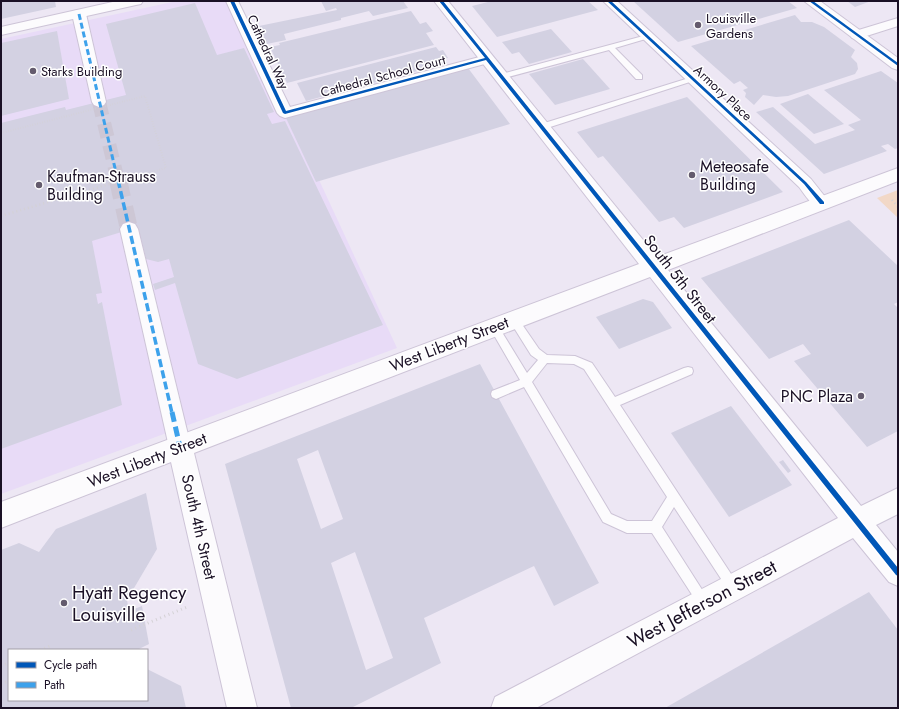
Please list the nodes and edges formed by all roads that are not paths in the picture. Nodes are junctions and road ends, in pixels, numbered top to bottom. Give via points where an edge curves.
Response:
1 (136, 1) edge
2 (232, 1) edge
3 (441, 1) edge
4 (609, 1) edge
5 (811, 1) edge
6 (77, 7) edge
7 (898, 22) edge
8 (1, 31) edge
9 (857, 35) junction
10 (647, 37) junction
11 (610, 47) junction
12 (487, 59) junction
13 (898, 65) edge
14 (501, 77) junction
15 (639, 77) dead end
16 (692, 80) junction
17 (99, 102) tunnel mouth
18 (285, 113) joint
19 (541, 127) junction
20 (898, 174) edge
21 (822, 203) junction
22 (129, 229) tunnel mouth
23 (653, 267) junction
24 (514, 320) junction
25 (494, 327) junction
26 (545, 360) junction
27 (688, 371) dead end
28 (526, 382) junction
29 (496, 394) dead end
30 (613, 403) junction
31 (180, 447) junction
32 (674, 496) junction
33 (898, 500) edge
34 (1, 515) edge
35 (857, 522) junction
36 (655, 527) junction
37 (898, 573) edge
38 (734, 587) junction
39 (704, 603) junction
40 (242, 708) edge
41 (506, 708) edge

1 - 6 street
2 - 18 street, Cathedral Way
3 - 12 street, South 5th Street
4 - 10 street, Armory Place
5 - 9 street
6 - 8 street
6 - 17 street
7 - 9 street
9 - 13 street
10 - 11 lane
10 - 16 street, Armory Place
11 - 14 lane
11 - 15 lane
12 - 14 street, South 5th Street
12 - 18 street, Cathedral School Court
14 - 19 street, South 5th Street
16 - 19 lane
16 - 21 street, Armory Place via 805,183
19 - 23 street, South 5th Street
20 - 21 street, West Liberty Street
21 - 23 street, West Liberty Street
22 - 31 street, South 4th Street
23 - 24 street, West Liberty Street
23 - 35 street, South 5th Street
24 - 25 street, West Liberty Street
24 - 26 lane via 534,352
25 - 28 lane
25 - 31 street, West Liberty Street
26 - 28 lane
26 - 30 lane via 575,360 588,366
27 - 30 lane
28 - 29 lane
28 - 36 lane via 607,518 627,526
30 - 32 lane
31 - 34 street, West Liberty Street
31 - 40 street, South 4th Street
32 - 36 lane
32 - 38 lane
33 - 35 street, West Jefferson Street
35 - 37 street, South 5th Street
35 - 38 street, West Jefferson Street
36 - 39 lane
38 - 39 street, West Jefferson Street
39 - 41 street, West Jefferson Street

